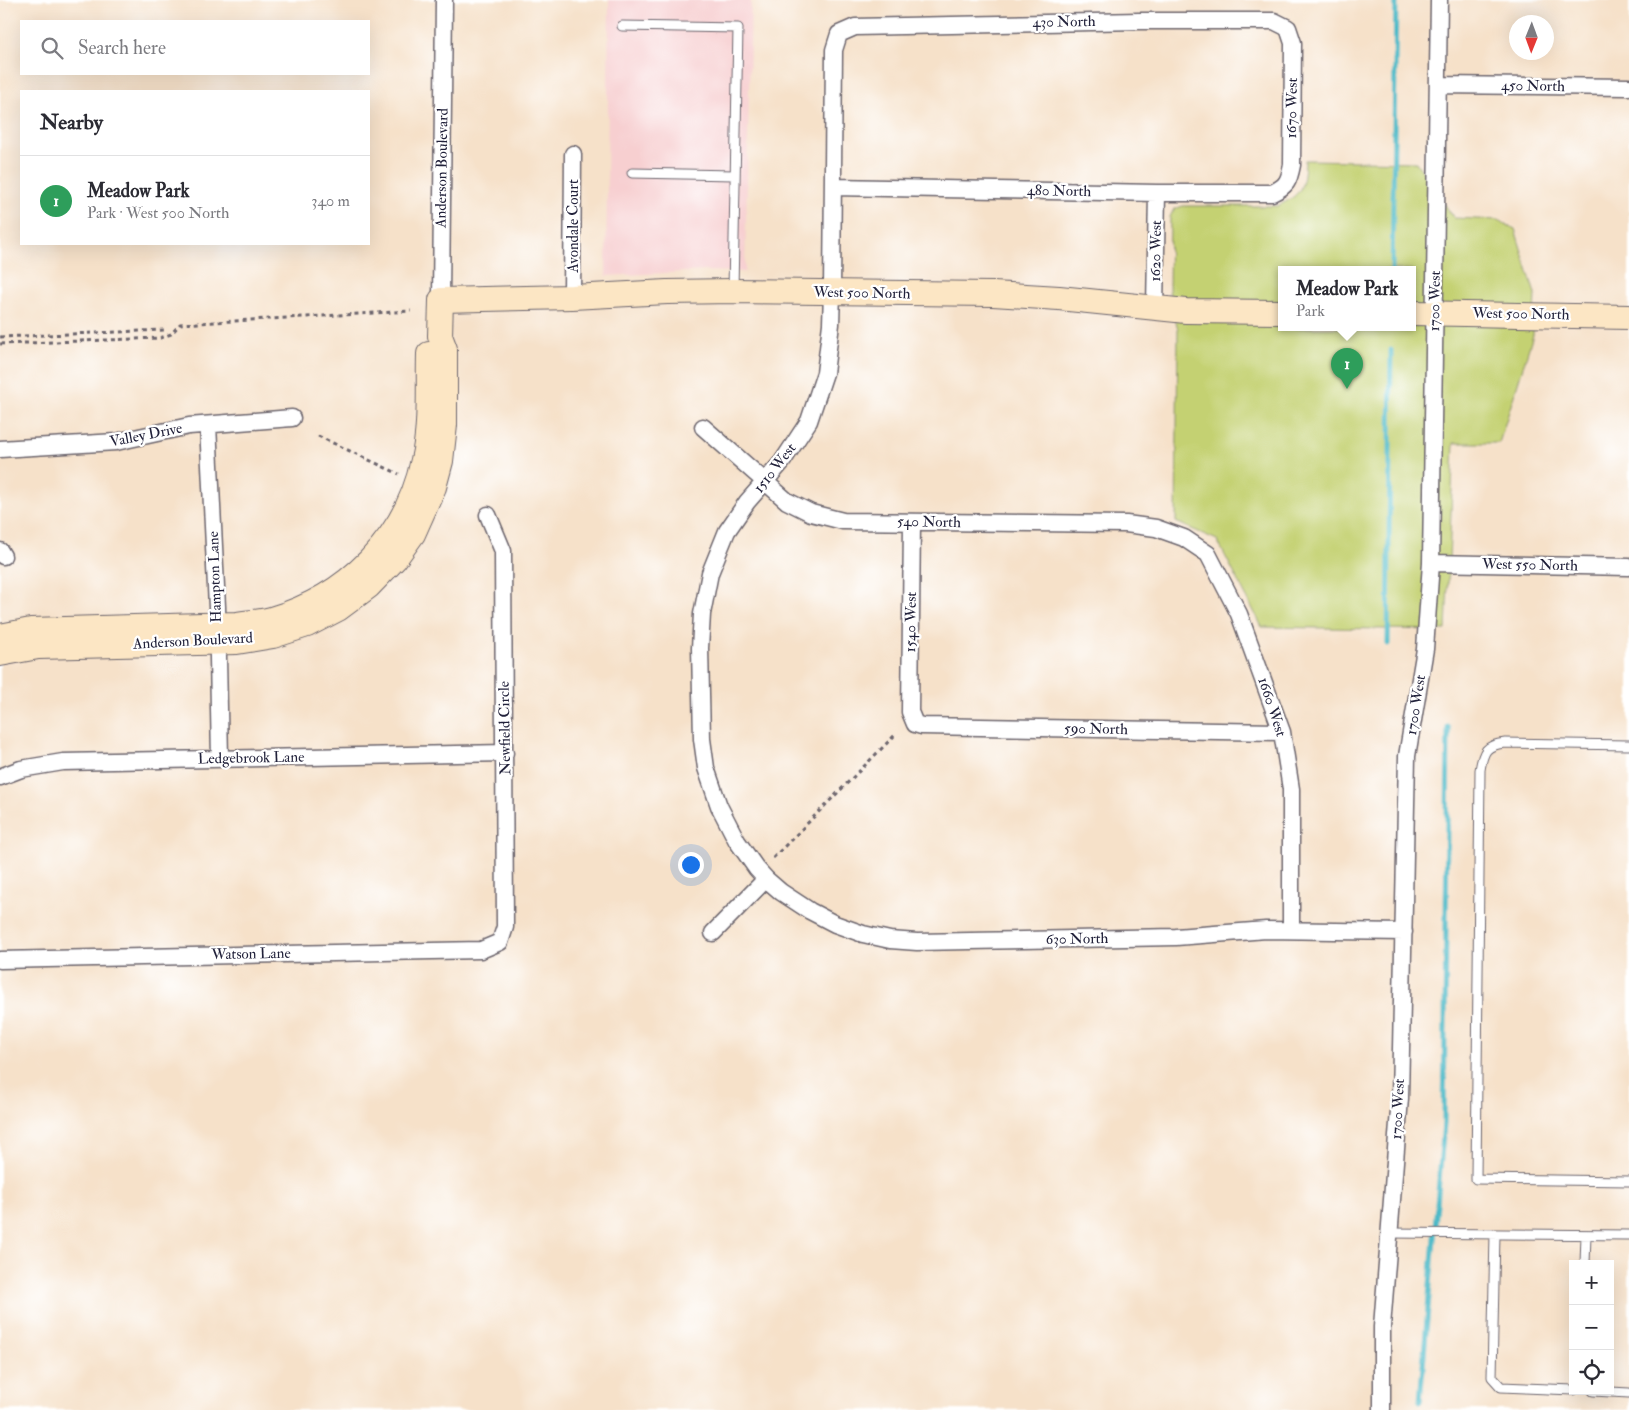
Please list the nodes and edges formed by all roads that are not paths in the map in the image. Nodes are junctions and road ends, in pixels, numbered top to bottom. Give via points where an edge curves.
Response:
1 (444, 0) edge
2 (1440, 0) edge
3 (622, 26) dead end
4 (1288, 28) joint
5 (839, 34) joint
6 (1438, 85) junction
7 (1629, 87) edge
8 (573, 154) dead end
9 (632, 173) dead end
10 (734, 176) junction
11 (833, 187) junction
12 (1284, 188) joint
13 (1157, 193) junction
14 (733, 290) junction
15 (832, 292) junction
16 (572, 297) junction
17 (441, 300) junction
18 (1155, 308) junction
19 (1278, 312) edge
20 (1423, 313) edge
21 (1629, 317) edge
22 (292, 418) dead end
23 (208, 425) junction
24 (703, 427) dead end
25 (0, 449) edge
26 (766, 481) junction
27 (488, 515) dead end
28 (912, 522) junction
29 (1184, 538) joint
30 (1431, 563) junction
31 (1629, 567) edge
32 (218, 634) junction
33 (0, 636) edge
34 (0, 654) edge
35 (913, 721) joint
36 (1282, 732) junction
37 (1629, 745) edge
38 (505, 753) junction
39 (220, 758) junction
40 (0, 777) edge
41 (766, 879) junction
42 (1291, 930) junction
43 (713, 932) dead end
44 (1404, 932) junction
45 (500, 942) joint
46 (0, 960) edge
47 (1629, 1181) edge
48 (1390, 1233) junction
49 (1495, 1234) junction
50 (1586, 1235) junction
51 (1629, 1235) edge
52 (1585, 1260) edge
53 (1569, 1390) edge
54 (1614, 1392) edge
55 (1629, 1393) edge
56 (1382, 1410) edge

1 - 17 street, Anderson Boulevard
2 - 6 street, 1700 West
3 - 10 lane via 738,28
4 - 5 street, 430 North via 1274,21 1139,21 855,27
4 - 12 street, 1670 West via 1293,43 1292,165
5 - 11 street, 1510 West via 834,50
6 - 7 street, 450 North
6 - 20 street, 1700 West
8 - 16 street, Avondale Court
9 - 10 lane
10 - 14 lane
11 - 13 street, 480 North
11 - 15 street, 1510 West
12 - 13 street, 480 North via 1258,194
13 - 18 street, 1620 West
14 - 15 street, West 500 North
14 - 16 street, West 500 North
15 - 18 street, West 500 North via 993,294
15 - 26 street, 1510 West via 825,373 809,421
16 - 17 street, West 500 North
17 - 32 street, Anderson Boulevard via 440,336 445,349 445,425 441,461 434,487 413,534 369,586 338,609 307,625 273,636 237,642
18 - 19 street, West 500 North
20 - 21 street, West 500 North
20 - 30 street, 1700 West
22 - 23 street, Valley Drive
23 - 25 street, Valley Drive via 178,428 116,442
23 - 32 street, Hampton Lane
24 - 26 street, 540 North
26 - 28 street, 540 North via 787,501 811,513 843,521
26 - 41 street, 1510 West via 726,531 710,573 702,614 700,648 702,739 706,768 736,841
27 - 38 street, Newfield Circle via 503,551
28 - 29 street, 540 North via 1126,524 1156,528
28 - 35 street, 1540 West via 910,712
29 - 36 street, 1660 West via 1208,554 1239,614
30 - 31 street, West 550 North
30 - 44 street, 1700 West via 1425,649 1407,756
32 - 33 street, Anderson Boulevard via 30,630
32 - 34 street, Anderson Boulevard via 38,647
32 - 39 street, Hampton Lane
35 - 36 street, 590 North via 922,726
36 - 42 street, 1660 West via 1291,789
37 - 47 lane via 1505,743 1493,744 1482,757 1476,1178
38 - 39 street, Ledgebrook Lane
38 - 45 street, Newfield Circle via 506,927
39 - 40 street, Ledgebrook Lane via 63,762 21,769
41 - 42 street, 630 North via 810,911 835,924 890,940 1176,937
41 - 43 street
42 - 44 street, 630 North
44 - 48 street, 1700 West via 1400,1098
45 - 46 street, Watson Lane via 481,950
48 - 49 lane
48 - 56 street, 1700 West via 1382,1327
49 - 50 lane
49 - 53 lane via 1492,1377 1501,1387
50 - 51 lane
50 - 52 lane
54 - 55 lane

